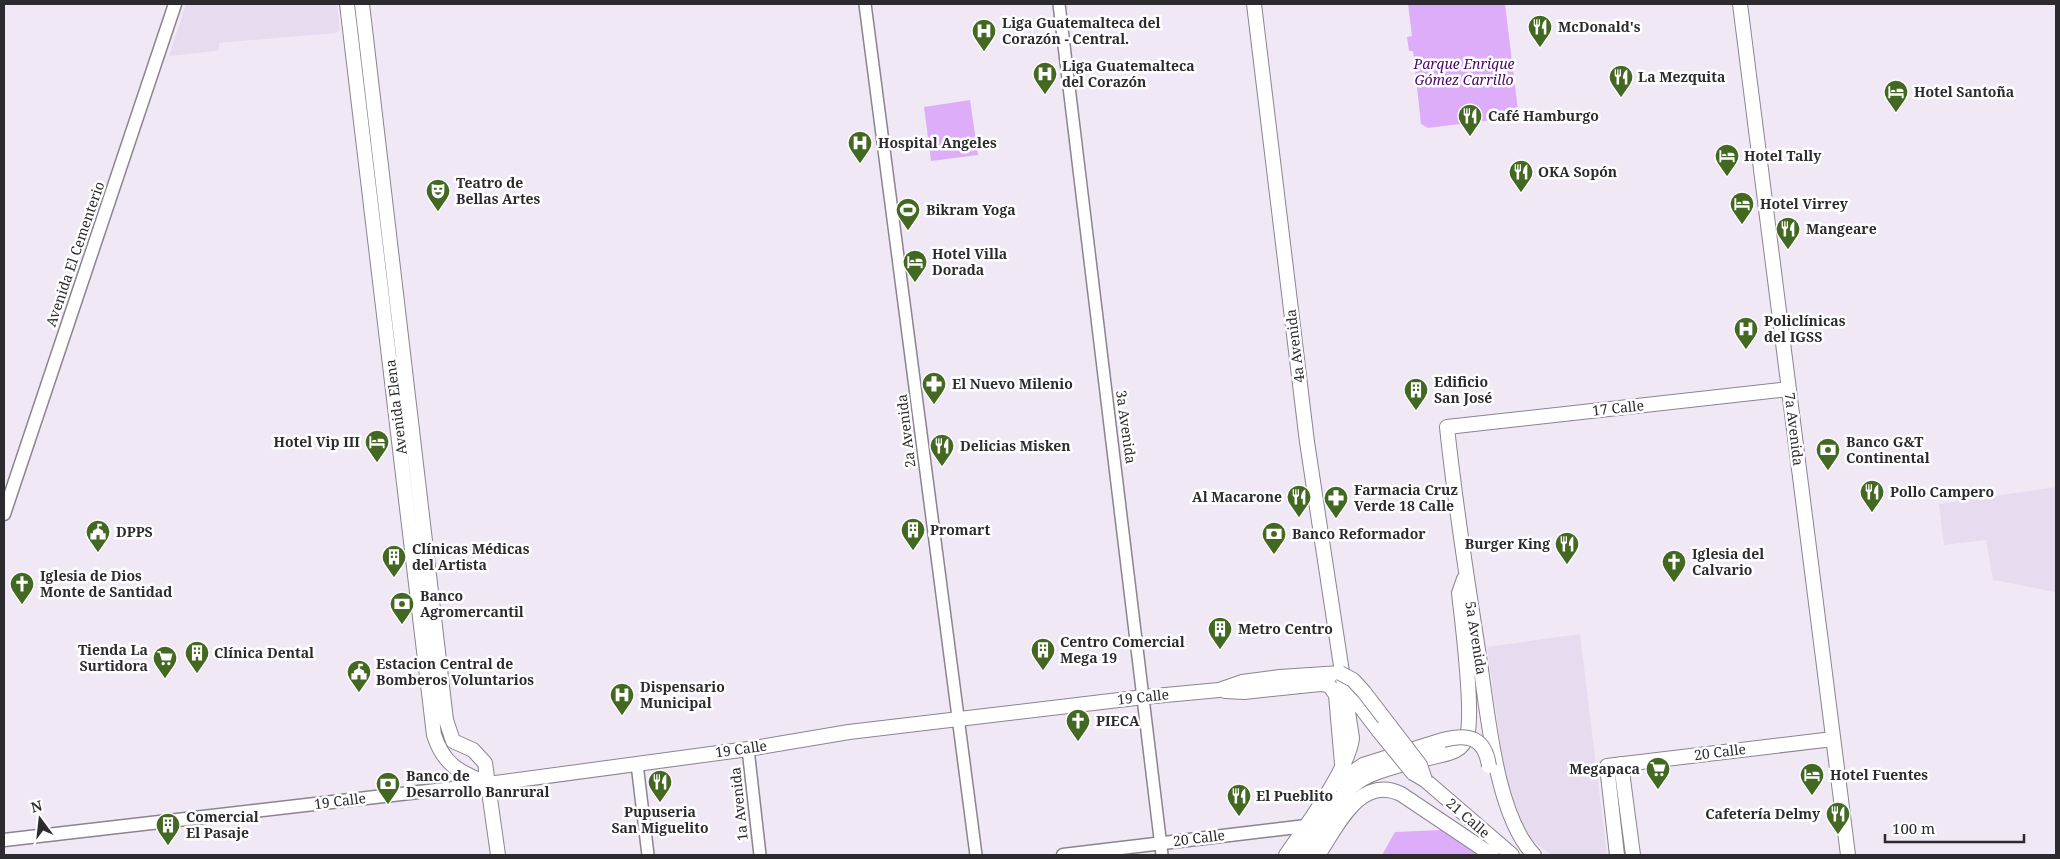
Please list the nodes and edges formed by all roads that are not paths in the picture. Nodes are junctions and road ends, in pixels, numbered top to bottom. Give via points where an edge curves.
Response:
1 (175, 4) edge
2 (348, 4) edge
3 (362, 4) edge
4 (865, 4) edge
5 (1059, 4) edge
6 (1254, 4) edge
7 (1740, 4) edge
8 (1789, 389) junction
9 (1446, 427) joint
10 (4, 514) edge
11 (1466, 573) junction
12 (1345, 687) junction
13 (1219, 690) junction
14 (1144, 697) junction
15 (958, 719) junction
16 (1833, 739) junction
17 (748, 749) junction
18 (637, 764) junction
19 (1342, 764) junction
20 (1621, 764) junction
21 (1425, 780) junction
22 (488, 784) junction
23 (1329, 790) junction
24 (1306, 826) junction
25 (4, 840) edge
26 (1524, 843) junction
27 (1161, 849) edge
28 (498, 855) edge
29 (648, 855) edge
30 (760, 855) edge
31 (976, 855) edge
32 (1063, 855) edge
33 (1286, 855) edge
34 (1302, 855) edge
35 (1318, 855) edge
36 (1492, 855) edge
37 (1512, 855) edge
38 (1534, 855) edge
39 (1617, 855) edge
40 (1633, 855) edge
41 (1848, 855) edge

1 - 10 main road, Avenida El Cementerio
2 - 22 main road, Avenida Elena via 434,734 442,754 455,768
3 - 22 main road, Avenida Elena via 446,720 453,741 473,750 485,763
4 - 15 street, 2a Avenida
5 - 14 street, 3a Avenida
6 - 12 main road, 4a Avenida via 1308,450
7 - 8 main road, 7a Avenida
8 - 9 main road, 17 Calle
8 - 16 main road, 7a Avenida
9 - 11 main road, 5a Avenida
11 - 26 main road, 5a Avenida via 1499,781
11 - 34 main road via 1459,593 1470,718 1465,742 1449,753 1360,780 1336,805
12 - 19 main road, 4a Avenida via 1352,738
12 - 21 main road, 21 Calle, bridge via 1413,773
13 - 14 main road, 19 Calle
13 - 19 main road via 1244,692 1329,685 1335,690 1337,699
13 - 21 main road, 19 Calle, bridge via 1242,682 1334,672 1354,680 1420,765
14 - 15 main road, 19 Calle
14 - 27 street, 3a Avenida
15 - 17 main road, 19 Calle via 849,732
15 - 31 street, 2a Avenida
16 - 20 main road, 20 Calle
16 - 41 main road, 7a Avenida
17 - 18 main road, 19 Calle
17 - 30 street, 1a Avenida
18 - 22 main road, 19 Calle
18 - 29 street
19 - 23 main road, 4a Avenida
20 - 39 main road, 20 Calle via 1606,766
20 - 40 main road
21 - 37 main road, 21 Calle
22 - 25 main road, 19 Calle
22 - 28 main road, Avenida Elena
23 - 24 main road, 4a Avenida
23 - 26 main road, bridge via 1363,765 1443,740 1464,737 1478,742 1486,750 1499,807 1509,828
24 - 27 main road, 20 Calle
24 - 33 main road, 4a Avenida
26 - 38 main road
27 - 32 main road, 20 Calle
35 - 36 main road via 1354,802 1370,792 1386,789 1402,794

